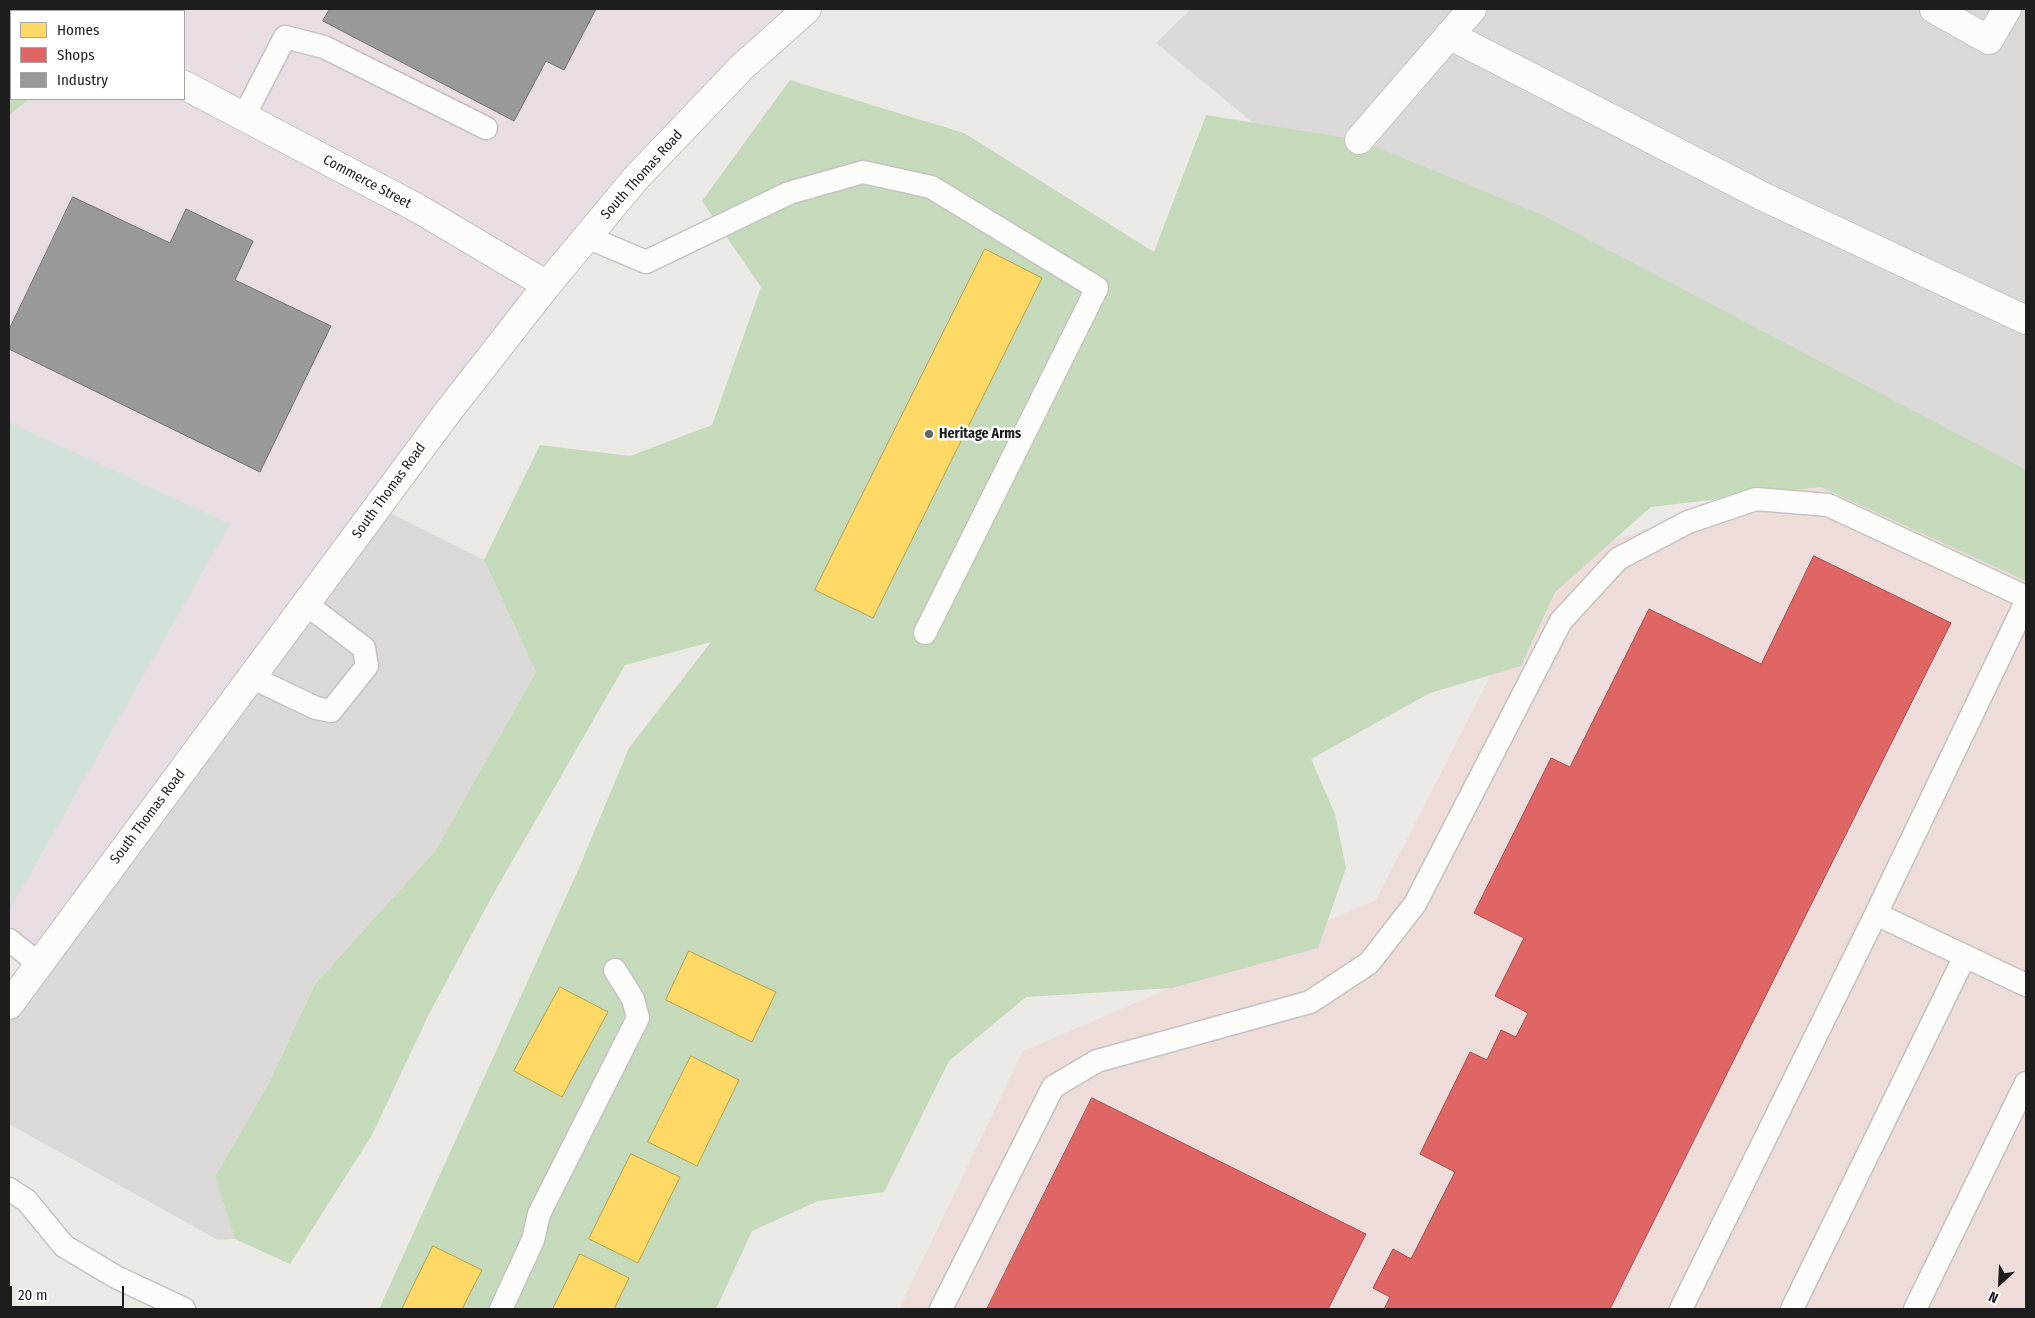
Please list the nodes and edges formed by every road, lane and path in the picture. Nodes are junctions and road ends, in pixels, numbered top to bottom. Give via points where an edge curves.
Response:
1 (807, 9) edge
2 (1472, 9) edge
3 (1934, 9) edge
4 (2008, 9) edge
5 (1449, 35) junction
6 (185, 85) edge
7 (244, 116) junction
8 (486, 128) dead end
9 (1359, 140) dead end
10 (587, 237) junction
11 (547, 285) junction
12 (2026, 320) edge
13 (2026, 597) edge
14 (2026, 602) edge
15 (306, 604) junction
16 (925, 634) dead end
17 (253, 678) junction
18 (1876, 914) junction
19 (9, 940) edge
20 (1964, 956) junction
21 (38, 963) junction
22 (615, 970) dead end
23 (2026, 985) edge
24 (9, 1005) edge
25 (2026, 1083) edge
26 (9, 1189) edge
27 (184, 1309) edge
28 (501, 1309) edge
29 (941, 1309) edge
30 (1681, 1309) edge
31 (1792, 1309) edge
32 (1915, 1309) edge

1 - 10 street, South Thomas Road via 742,67 636,178
2 - 5 street
3 - 4 street via 1990,40
5 - 9 street
5 - 12 street via 1762,196
6 - 7 street, Commerce Street
7 - 8 lane via 285,37 324,47
7 - 11 street, Commerce Street via 419,210
10 - 11 street, South Thomas Road
10 - 16 lane via 646,262 789,193 864,172 931,187 1097,288
11 - 15 street, South Thomas Road via 447,412
13 - 29 lane via 1828,505 1756,499 1688,522 1618,559 1561,622 1415,904 1369,962 1310,1002 1097,1061 1053,1087
14 - 18 lane
15 - 17 street, South Thomas Road
15 - 17 lane via 364,648 367,666 331,711 316,708
17 - 21 street, South Thomas Road
18 - 20 lane
18 - 30 lane
19 - 21 lane
20 - 23 lane
20 - 31 lane
21 - 24 street, South Thomas Road
22 - 28 lane via 633,999 638,1018 539,1214 533,1240
25 - 32 lane
26 - 27 lane via 27,1201 64,1246 116,1277

